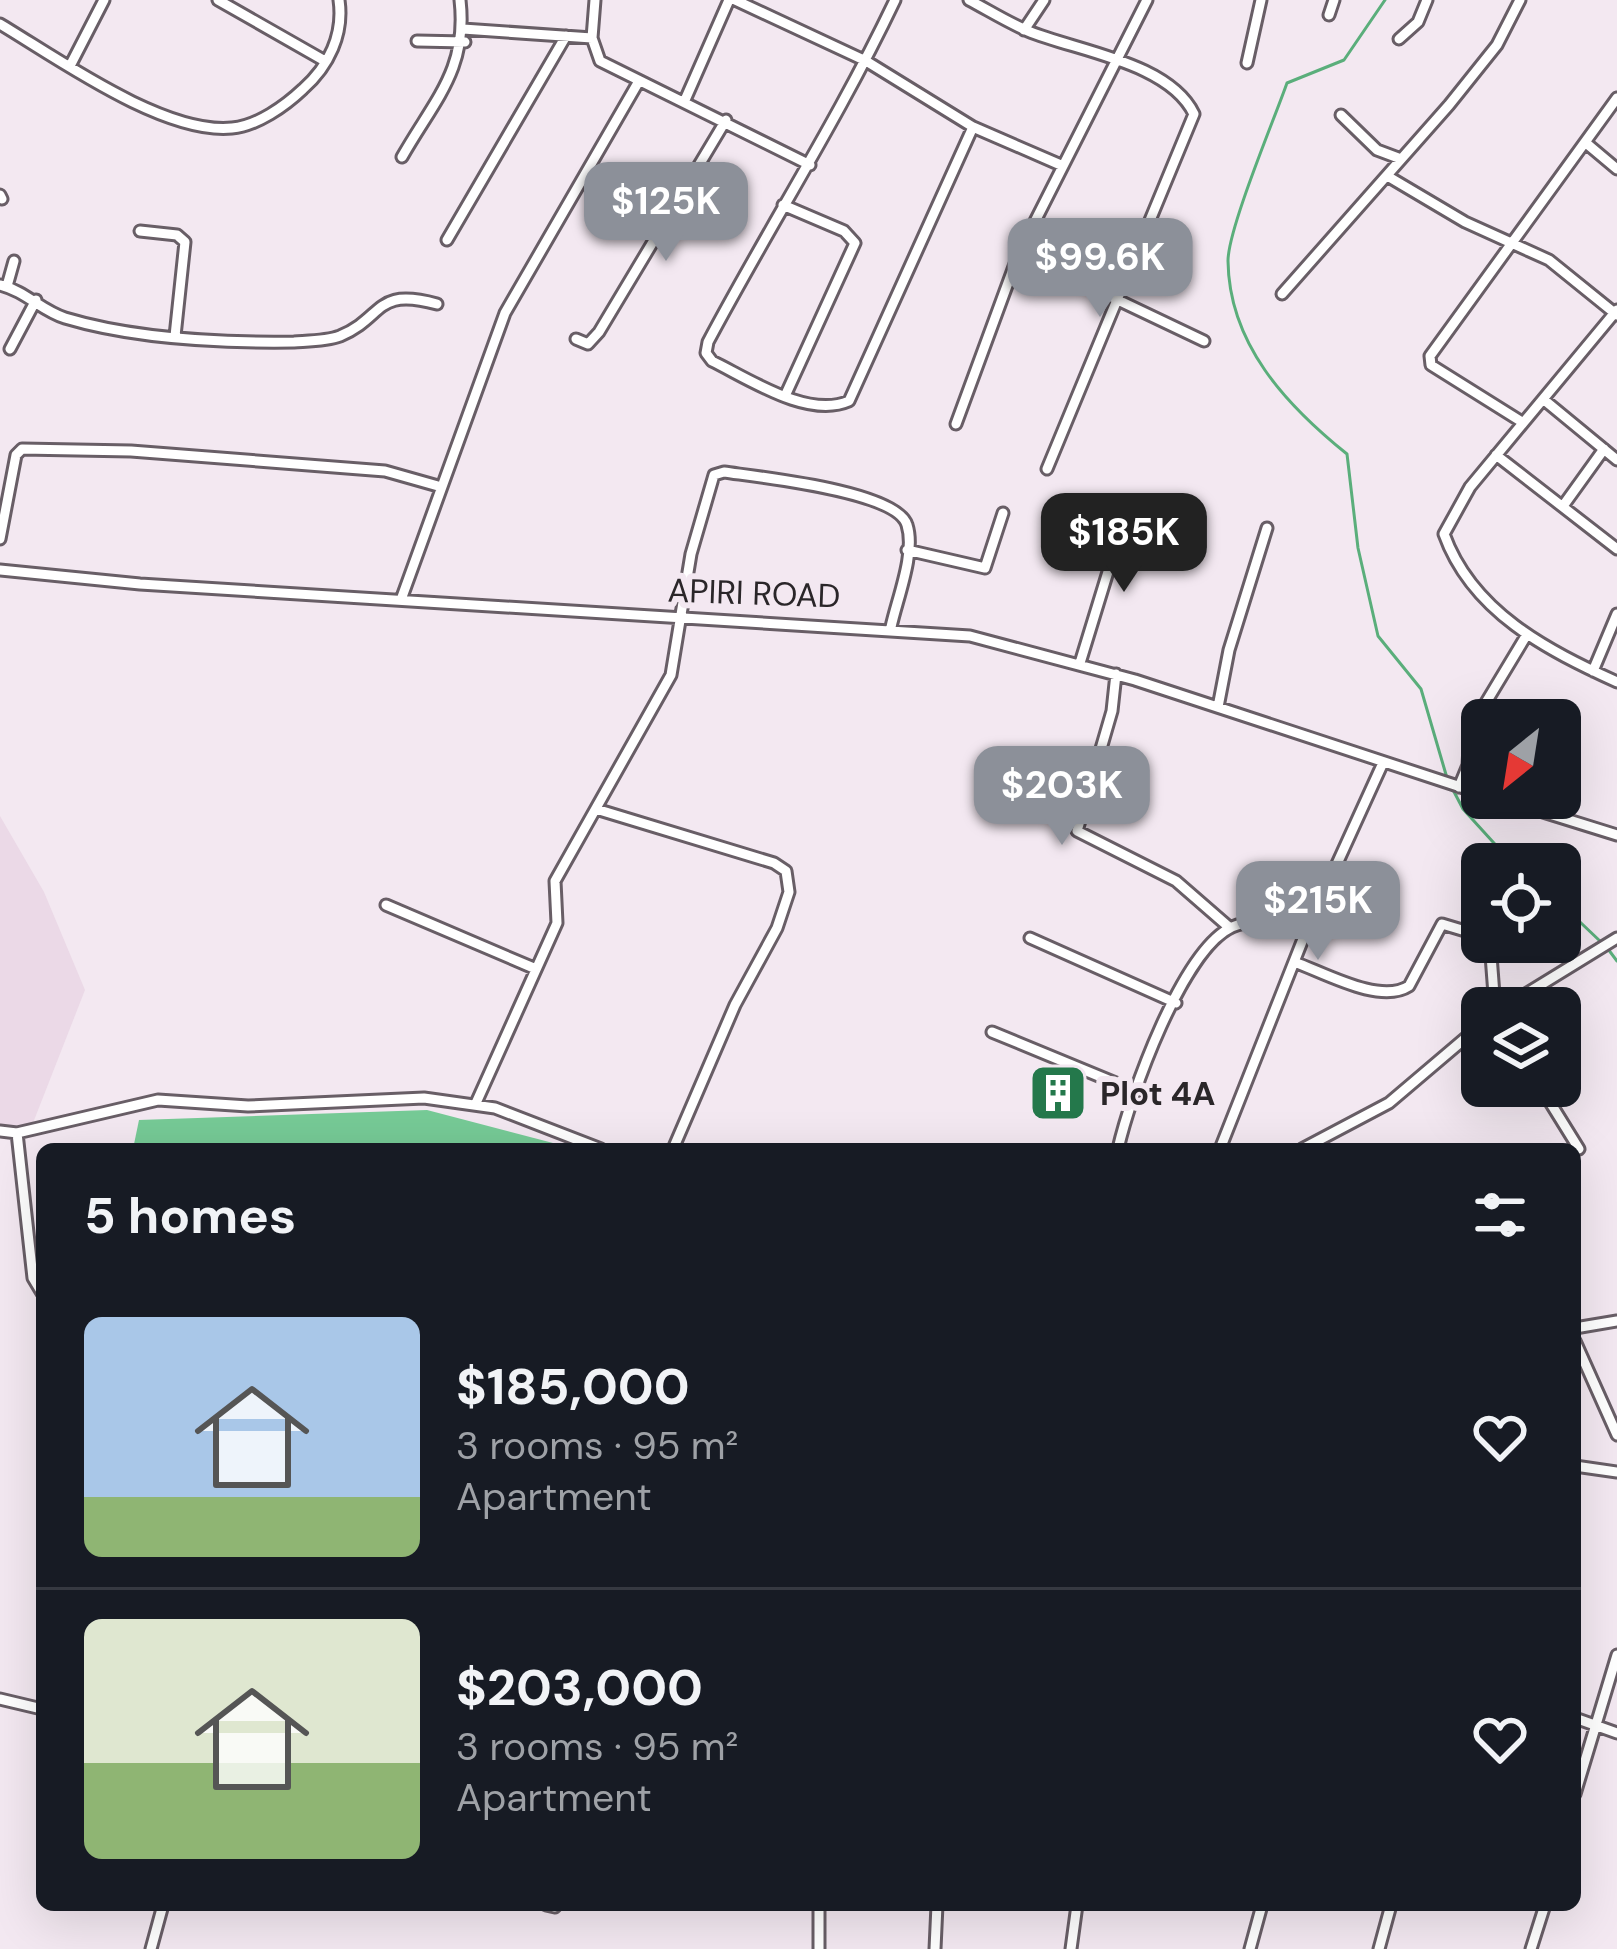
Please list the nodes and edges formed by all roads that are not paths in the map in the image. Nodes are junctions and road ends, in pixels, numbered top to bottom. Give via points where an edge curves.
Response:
1 (104, 0) edge
2 (218, 0) edge
3 (338, 0) edge
4 (460, 0) edge
5 (596, 0) edge
6 (732, 0) edge
7 (896, 0) edge
8 (969, 0) edge
9 (1044, 0) edge
10 (1148, 0) edge
11 (1261, 0) edge
12 (1334, 0) edge
13 (1427, 0) edge
14 (1520, 0) edge
15 (1329, 15) dead end
16 (0, 24) edge
17 (464, 28) junction
18 (1024, 30) junction
19 (566, 36) junction
20 (592, 38) junction
21 (1400, 39) dead end
22 (418, 40) dead end
23 (465, 42) junction
24 (1118, 57) junction
25 (325, 61) junction
26 (866, 61) junction
27 (1247, 63) dead end
28 (70, 66) junction
29 (639, 80) junction
30 (1617, 98) edge
31 (685, 100) junction
32 (1341, 115) dead end
33 (726, 121) junction
34 (973, 127) junction
35 (1586, 143) junction
36 (402, 157) dead end
37 (1401, 159) junction
38 (810, 165) junction
39 (1063, 166) junction
40 (1617, 169) edge
41 (1389, 177) junction
42 (783, 205) junction
43 (140, 231) dead end
44 (1512, 239) junction
45 (447, 240) dead end
46 (1018, 253) junction
47 (14, 260) dead end
48 (3, 286) edge
49 (1282, 294) dead end
50 (36, 300) junction
51 (1116, 302) junction
52 (437, 304) dead end
53 (1616, 313) edge
54 (175, 336) junction
55 (576, 340) dead end
56 (1204, 341) dead end
57 (10, 349) dead end
58 (785, 396) junction
59 (1543, 399) junction
60 (1522, 422) junction
61 (956, 424) dead end
62 (1604, 449) junction
63 (1496, 455) junction
64 (1617, 460) edge
65 (1047, 469) dead end
66 (438, 486) junction
67 (1563, 506) junction
68 (1003, 513) dead end
69 (1126, 513) dead end
70 (1268, 528) dead end
71 (0, 539) edge
72 (1617, 549) edge
73 (907, 550) junction
74 (0, 570) edge
75 (402, 597) junction
76 (1617, 614) edge
77 (682, 616) junction
78 (891, 626) junction
79 (1526, 635) junction
80 (1080, 664) junction
81 (1593, 671) junction
82 (1116, 674) junction
83 (1617, 682) edge
84 (1218, 707) junction
85 (1382, 765) junction
86 (1459, 787) joint
87 (596, 809) junction
88 (1566, 819) edge
89 (1617, 835) edge
90 (386, 904) dead end
91 (1230, 928) junction
92 (1461, 930) edge
93 (1305, 934) junction
94 (1030, 938) dead end
95 (1617, 938) edge
96 (1294, 962) junction
97 (536, 970) junction
98 (1534, 987) edge
99 (1176, 1003) junction
100 (992, 1032) dead end
101 (1461, 1042) edge
102 (1135, 1091) junction
103 (476, 1103) junction
104 (1553, 1107) edge
105 (0, 1131) edge
106 (17, 1133) junction
107 (585, 1143) edge
108 (677, 1143) edge
109 (1120, 1143) edge
110 (1222, 1143) edge
111 (1313, 1143) edge
112 (1575, 1143) edge
113 (36, 1283) edge
114 (1617, 1321) edge
115 (1581, 1327) edge
116 (1581, 1354) edge
117 (1617, 1435) edge
118 (1581, 1467) edge
119 (1617, 1472) edge
120 (1617, 1655) edge
121 (0, 1699) edge
122 (36, 1707) edge
123 (1581, 1720) edge
124 (1596, 1725) junction
125 (1617, 1733) edge
126 (1581, 1774) edge
127 (161, 1911) edge
128 (819, 1911) edge
129 (937, 1911) edge
130 (1076, 1911) edge
131 (1260, 1911) edge
132 (1389, 1911) edge
133 (1543, 1911) edge
134 (151, 1949) edge
135 (819, 1949) edge
136 (935, 1949) edge
137 (1071, 1949) edge
138 (1250, 1949) edge
139 (1379, 1949) edge
140 (1531, 1949) edge

1 - 28 street
2 - 25 street
3 - 25 street via 342,21
4 - 17 street
5 - 20 street
6 - 26 street
6 - 31 street
7 - 26 street
8 - 18 street
9 - 18 street
10 - 24 street
11 - 27 street
12 - 15 street
13 - 21 street
14 - 37 street via 1497,45
16 - 28 street
17 - 19 street
17 - 23 street
18 - 24 street
19 - 20 street
19 - 45 street
20 - 29 street via 600,61
22 - 23 street
23 - 36 street
24 - 39 street
24 - 51 street via 1187,100 1194,114
25 - 28 street via 286,105 232,128 144,108
26 - 34 street
26 - 38 street
29 - 31 street
29 - 66 street via 506,313
30 - 35 street
31 - 33 street
32 - 37 street via 1378,150
33 - 38 street
33 - 55 street via 599,332 588,344
34 - 39 street
34 - 58 street via 849,401 835,407
35 - 40 street
35 - 44 street
37 - 41 street
38 - 42 street
39 - 46 street
41 - 44 street
41 - 49 street
42 - 58 street via 855,236
42 - 58 street via 706,352
43 - 54 street via 184,242
44 - 53 street
44 - 60 street via 1430,361
46 - 51 street
46 - 61 street
47 - 48 street
48 - 50 street
50 - 54 street via 72,320
50 - 57 street
51 - 56 street
51 - 65 street
52 - 54 street via 411,298 378,305 335,339
53 - 59 street
59 - 60 street
59 - 62 street
60 - 63 street
62 - 64 street
62 - 67 street
63 - 67 street
63 - 79 street via 1444,534 1466,578
66 - 71 street via 385,471 22,449
66 - 75 street
67 - 72 street
68 - 73 street via 988,567
69 - 80 street
70 - 84 street
73 - 77 street via 906,521 866,497 724,472 710,484
73 - 78 street
74 - 75 street, APIRI ROAD
75 - 77 street, APIRI ROAD
76 - 81 street
77 - 78 street, APIRI ROAD
77 - 87 street via 671,675
78 - 80 street, APIRI ROAD via 970,635
79 - 81 street
79 - 86 street via 1470,729
80 - 82 street, APIRI ROAD
81 - 83 street
82 - 84 street, APIRI ROAD
82 - 91 street via 1078,831 1176,881
84 - 85 street, APIRI ROAD
85 - 86 street, APIRI ROAD
85 - 93 street
87 - 97 street via 555,881 557,923
87 - 108 street via 786,872 789,892 777,928
88 - 89 street
90 - 97 street
91 - 93 street via 1274,923
91 - 99 street via 1196,961
92 - 96 street via 1442,924 1400,992
93 - 96 street
94 - 99 street
95 - 98 street
96 - 110 street
97 - 103 street
99 - 102 street
100 - 102 street
101 - 111 street via 1389,1103
102 - 109 street
103 - 106 street via 158,1100
103 - 107 street
104 - 112 street
105 - 106 street
106 - 113 street
114 - 115 street
116 - 117 street
118 - 119 street
120 - 124 street
121 - 122 street
123 - 124 street
124 - 125 street
124 - 126 street
127 - 134 street
128 - 135 street
129 - 136 street
130 - 137 street
131 - 138 street
132 - 139 street
133 - 140 street

